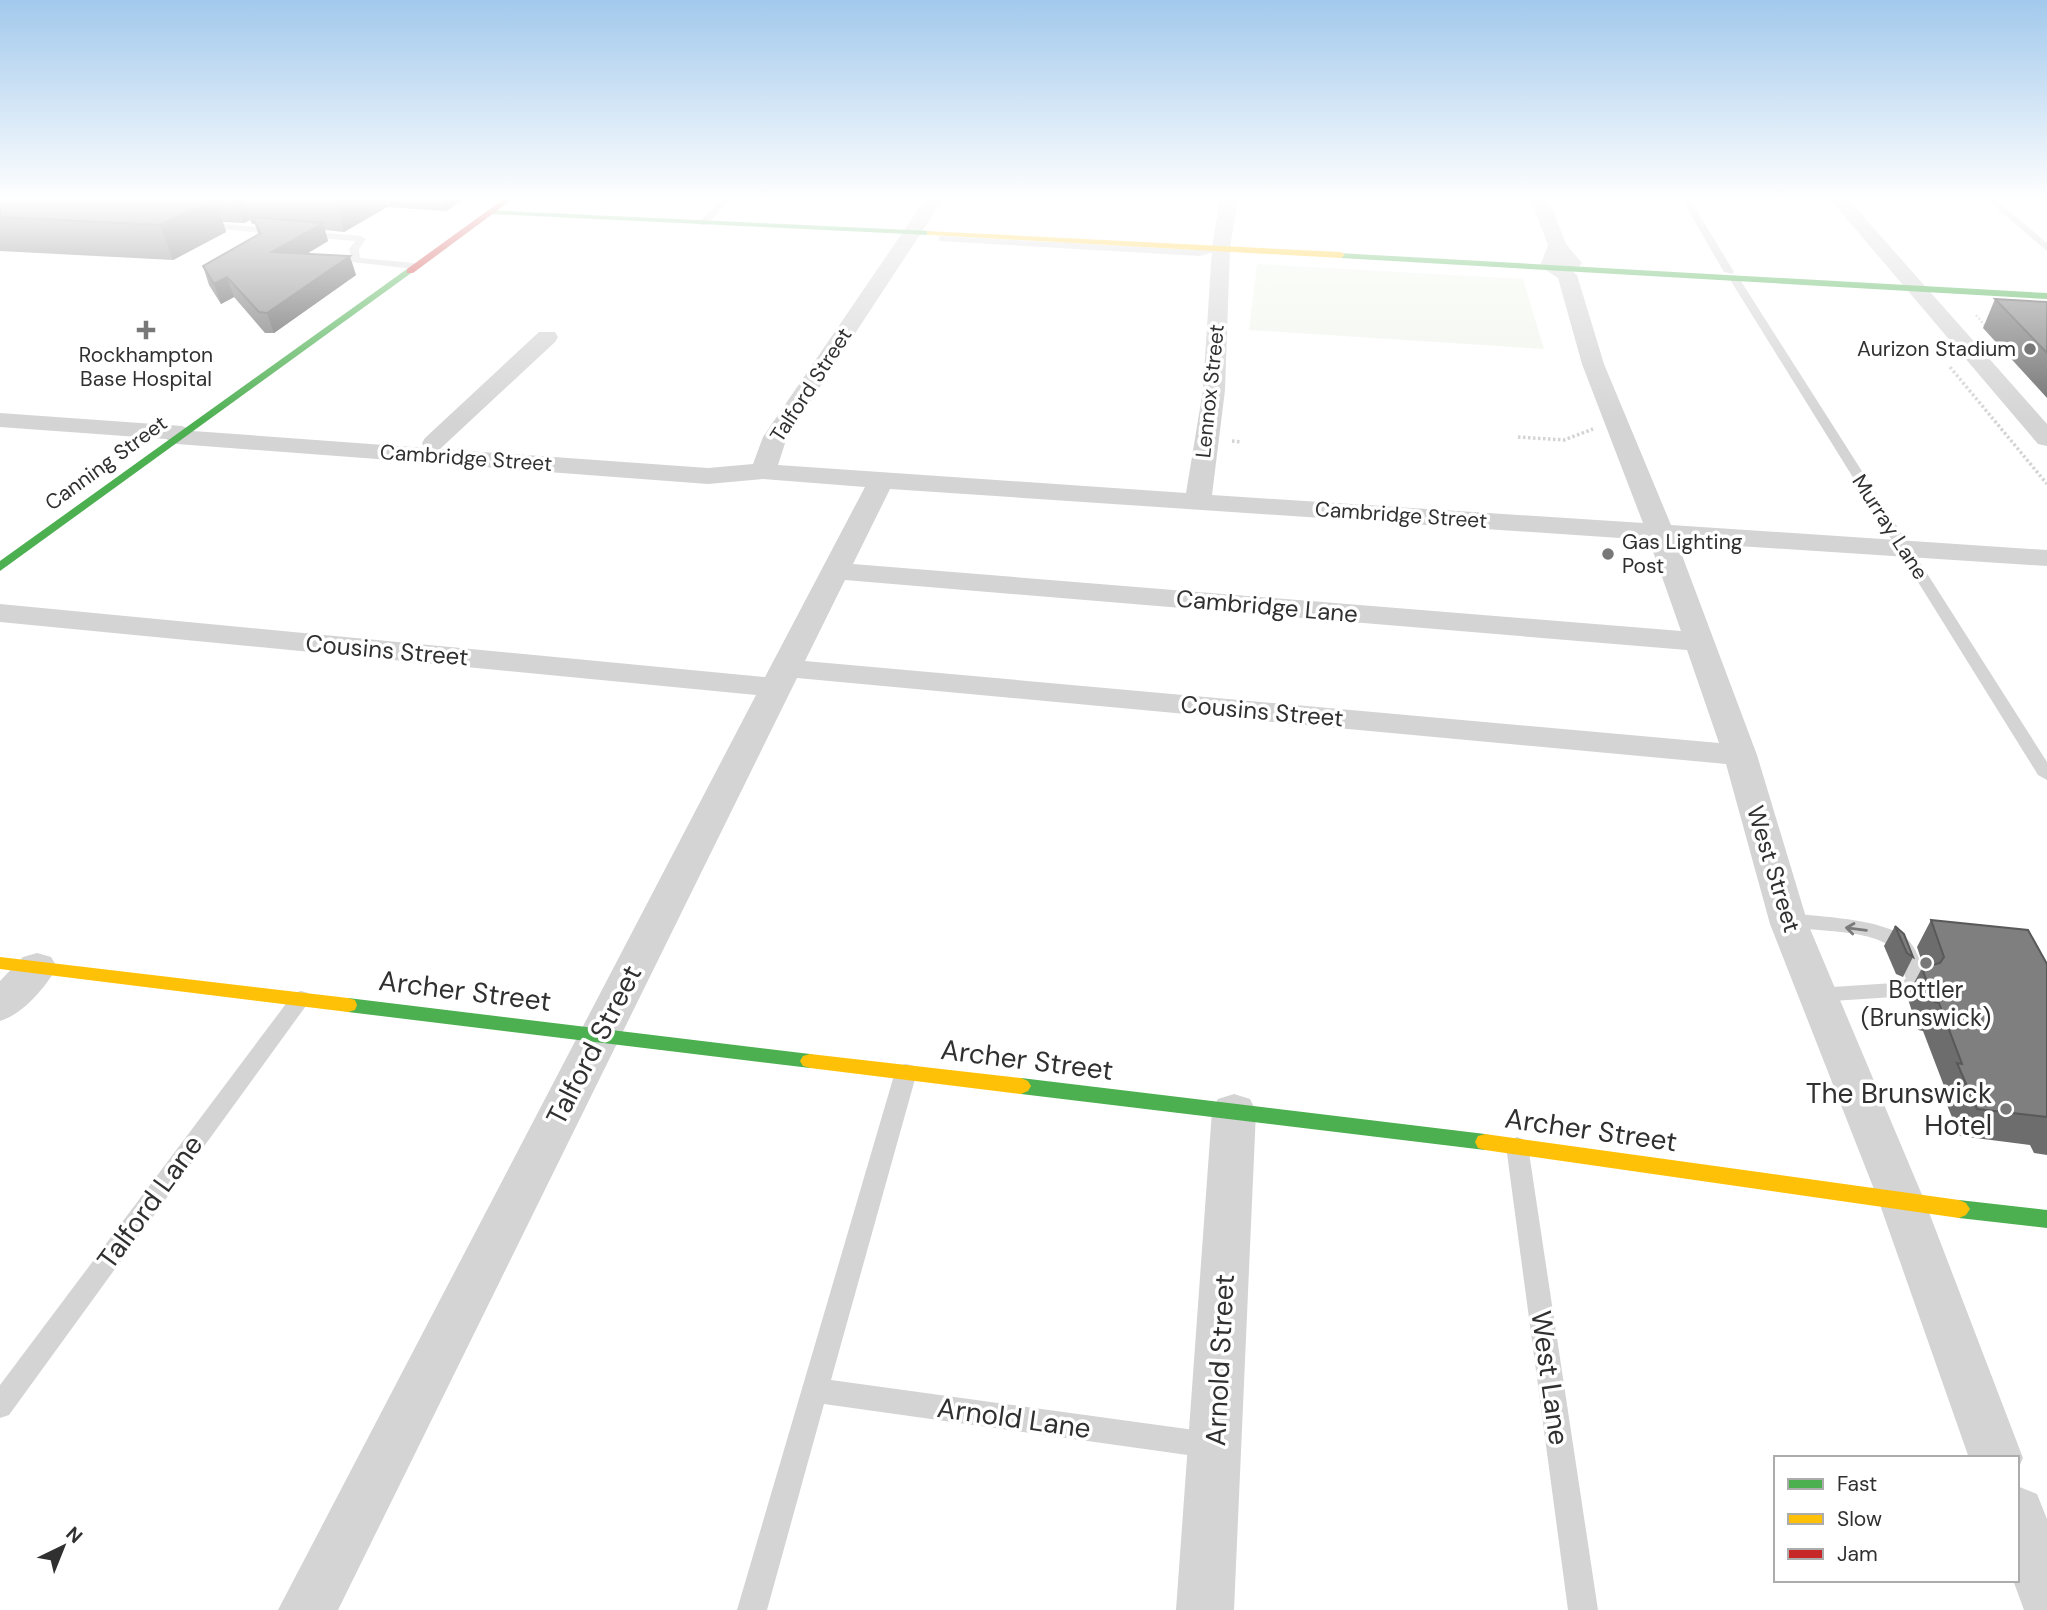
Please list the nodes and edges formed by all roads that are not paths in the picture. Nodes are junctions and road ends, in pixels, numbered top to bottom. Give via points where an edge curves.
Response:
1 (404, 273) edge
2 (885, 273) edge
3 (1220, 273) edge
4 (1565, 273) edge
5 (1697, 273) edge
6 (1904, 273) edge
7 (1732, 275) junction
8 (1914, 285) junction
9 (2047, 287) edge
10 (2047, 296) edge
11 (547, 337) dead end
12 (0, 420) edge
13 (184, 432) junction
14 (2047, 439) edge
15 (434, 443) junction
16 (759, 471) junction
17 (881, 481) junction
18 (1198, 501) junction
19 (1660, 533) junction
20 (1905, 549) junction
21 (2047, 558) edge
22 (0, 567) edge
23 (835, 571) junction
24 (0, 613) edge
25 (1699, 642) junction
26 (779, 678) junction
27 (1740, 755) junction
28 (2047, 775) edge
29 (1788, 920) junction
30 (18, 965) edge
31 (1817, 995) junction
32 (301, 998) junction
33 (0, 1006) edge
34 (600, 1034) junction
35 (906, 1072) junction
36 (1234, 1111) junction
37 (1517, 1146) junction
38 (1902, 1202) junction
39 (2047, 1219) edge
40 (814, 1390) junction
41 (0, 1406) edge
42 (1215, 1445) junction
43 (1995, 1456) edge
44 (2019, 1519) edge
45 (2047, 1595) edge
46 (307, 1610) edge
47 (752, 1610) edge
48 (1205, 1610) edge
49 (1583, 1610) edge

1 - 13 street, Canning Street
2 - 16 street, Talford Street via 775,436
3 - 18 street, Lennox Street via 1214,390
4 - 19 street, West Street via 1593,364
5 - 7 street
6 - 8 street
7 - 8 street
7 - 20 lane, Murray Lane
8 - 9 street
8 - 10 street
8 - 14 street
11 - 15 street
12 - 13 street, Cambridge Street
13 - 15 street, Cambridge Street
13 - 16 street, Cambridge Street via 708,476
13 - 22 street, Canning Street
15 - 16 street, Cambridge Street
16 - 17 street, Cambridge Street
17 - 18 street, Cambridge Street
17 - 23 street, Talford Street
18 - 19 street, Cambridge Street
19 - 20 street, Cambridge Street
19 - 25 street, West Street
20 - 21 street, Cambridge Street
20 - 28 lane, Murray Lane
23 - 25 street, Cambridge Lane
23 - 26 street, Talford Street
24 - 26 street, Cousins Street
25 - 27 street, West Street
26 - 27 street, Cousins Street
26 - 34 street, Talford Street
27 - 29 street, West Street
29 - 31 street, West Street
31 -> 29 lane via 1894,990 1917,983 1903,946 1893,938
30 - 32 street, Archer Street
30 - 33 street
31 - 38 street, West Street
32 - 34 street, Archer Street
32 - 41 lane, Talford Lane
34 - 35 street, Archer Street
34 - 46 street, Talford Street
35 - 36 street, Archer Street
35 - 40 lane
36 - 37 street, Archer Street
36 - 42 street, Arnold Street
37 - 38 street, Archer Street
37 - 49 lane, West Lane
38 - 39 street, Archer Street
38 - 43 street, West Street
40 - 42 lane, Arnold Lane
40 - 47 lane
42 - 48 street, Arnold Street
44 - 45 street

